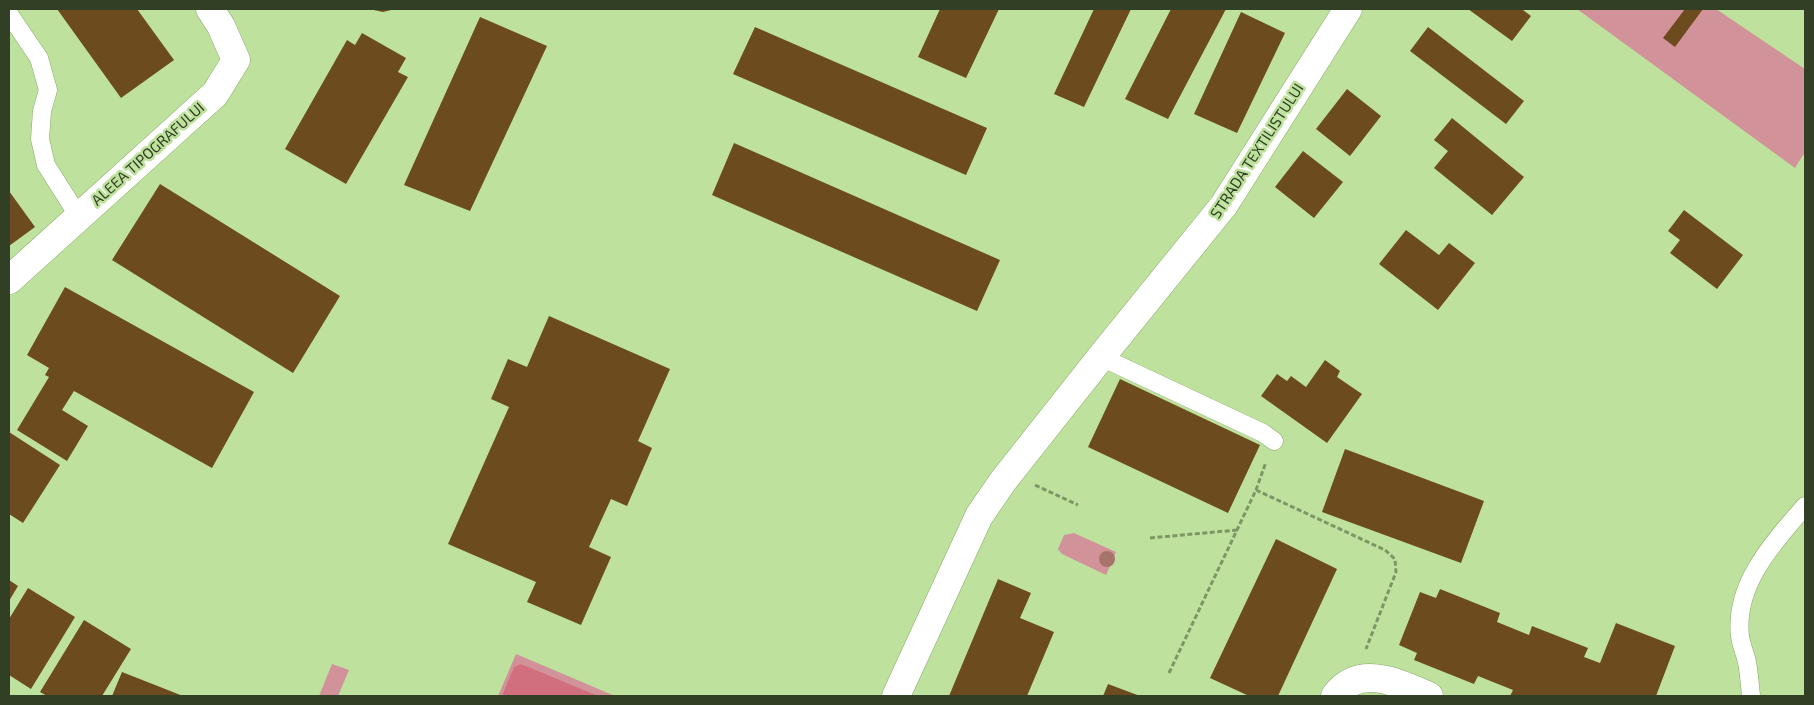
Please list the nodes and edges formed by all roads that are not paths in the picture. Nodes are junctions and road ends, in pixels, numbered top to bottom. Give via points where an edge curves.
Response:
1 (210, 9) edge
2 (1348, 9) edge
3 (9, 14) edge
4 (78, 217) junction
5 (9, 280) edge
6 (1101, 357) junction
7 (1274, 441) road end
8 (1805, 506) edge
9 (1344, 688) edge
10 (896, 696) edge
11 (1429, 696) edge
12 (1751, 696) edge

1 - 4 street, ALEEA TIPOGRAFULUI via 222,26 236,60 216,94
2 - 6 street, STRADA TEXTILISTULUI via 1224,206
3 - 4 lane via 39,58 48,90 42,111 40,139 46,165
4 - 5 street, ALEEA TIPOGRAFULUI
6 - 7 lane
6 - 10 street, STRADA TEXTILISTULUI via 979,516
8 - 12 lane via 1768,549 1749,583 1740,610 1740,636
9 - 11 street via 1372,678 1400,684

